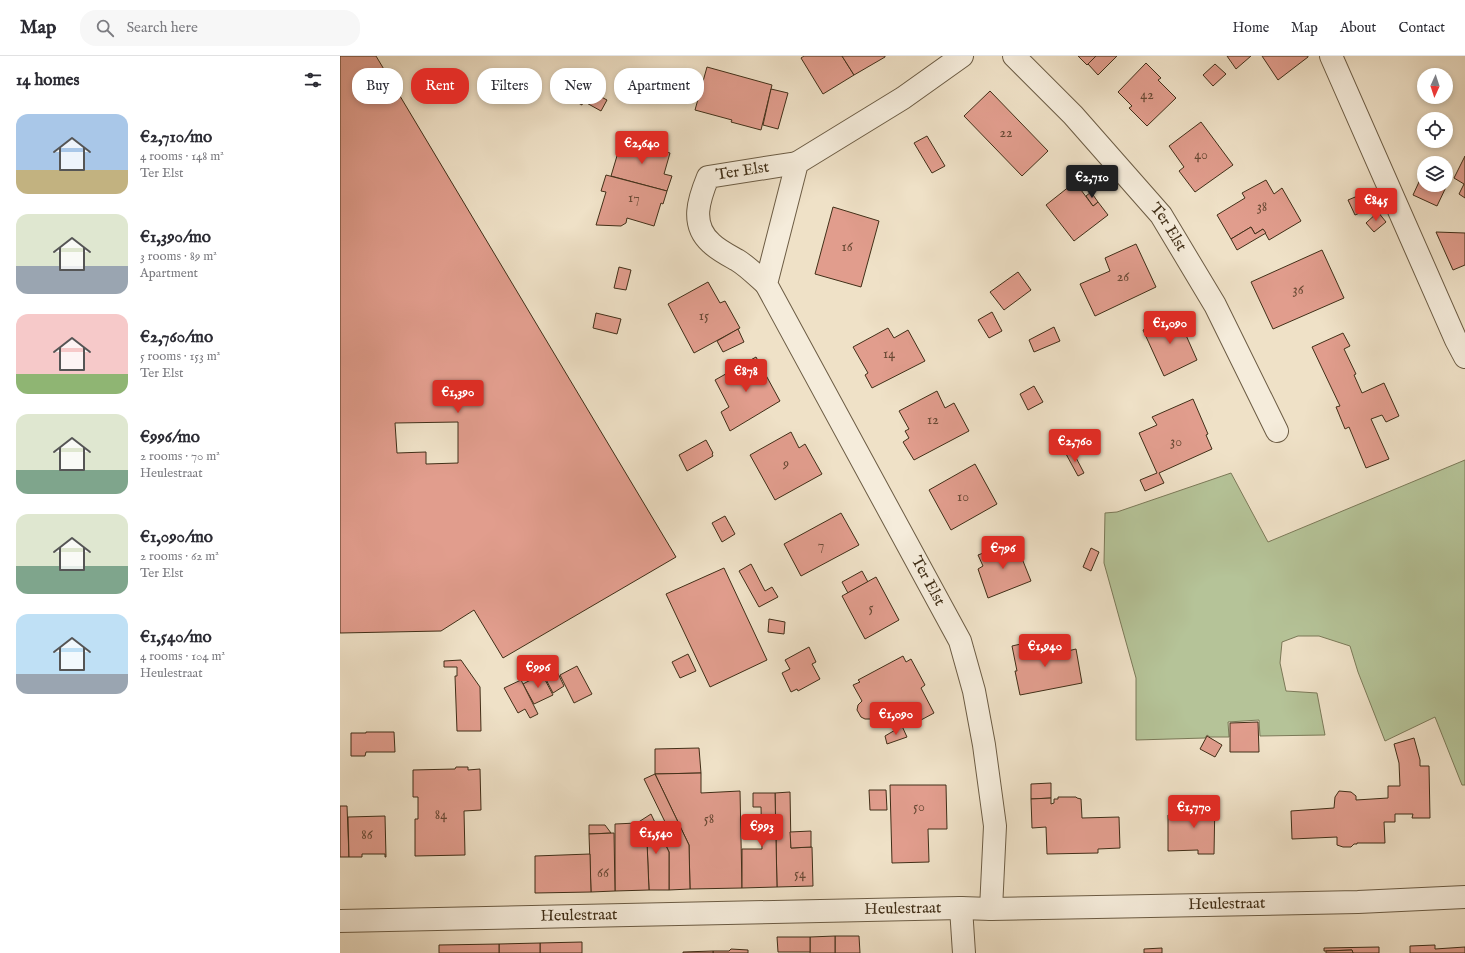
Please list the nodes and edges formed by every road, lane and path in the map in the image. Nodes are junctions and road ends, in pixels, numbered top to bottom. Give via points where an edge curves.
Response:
1 (962, 56) edge
2 (1014, 56) edge
3 (1331, 56) edge
4 (797, 162) junction
5 (766, 284) junction
6 (1465, 357) edge
7 (1277, 431) dead end
8 (1465, 897) edge
9 (961, 908) junction
10 (991, 909) junction
11 (340, 921) edge
12 (964, 953) edge

1 - 4 street, Ter Elst via 903,98
2 - 7 street, Ter Elst via 1073,114 1161,215 1215,305
3 - 6 street
4 - 5 street, Ter Elst
4 - 5 street, Ter Elst via 708,177 700,198 697,217 703,233 711,243
5 - 10 street, Ter Elst via 960,641 974,691 995,826
8 - 10 street, Heulestraat via 1358,902
9 - 10 street, Heulestraat
9 - 11 street, Heulestraat
9 - 12 street

